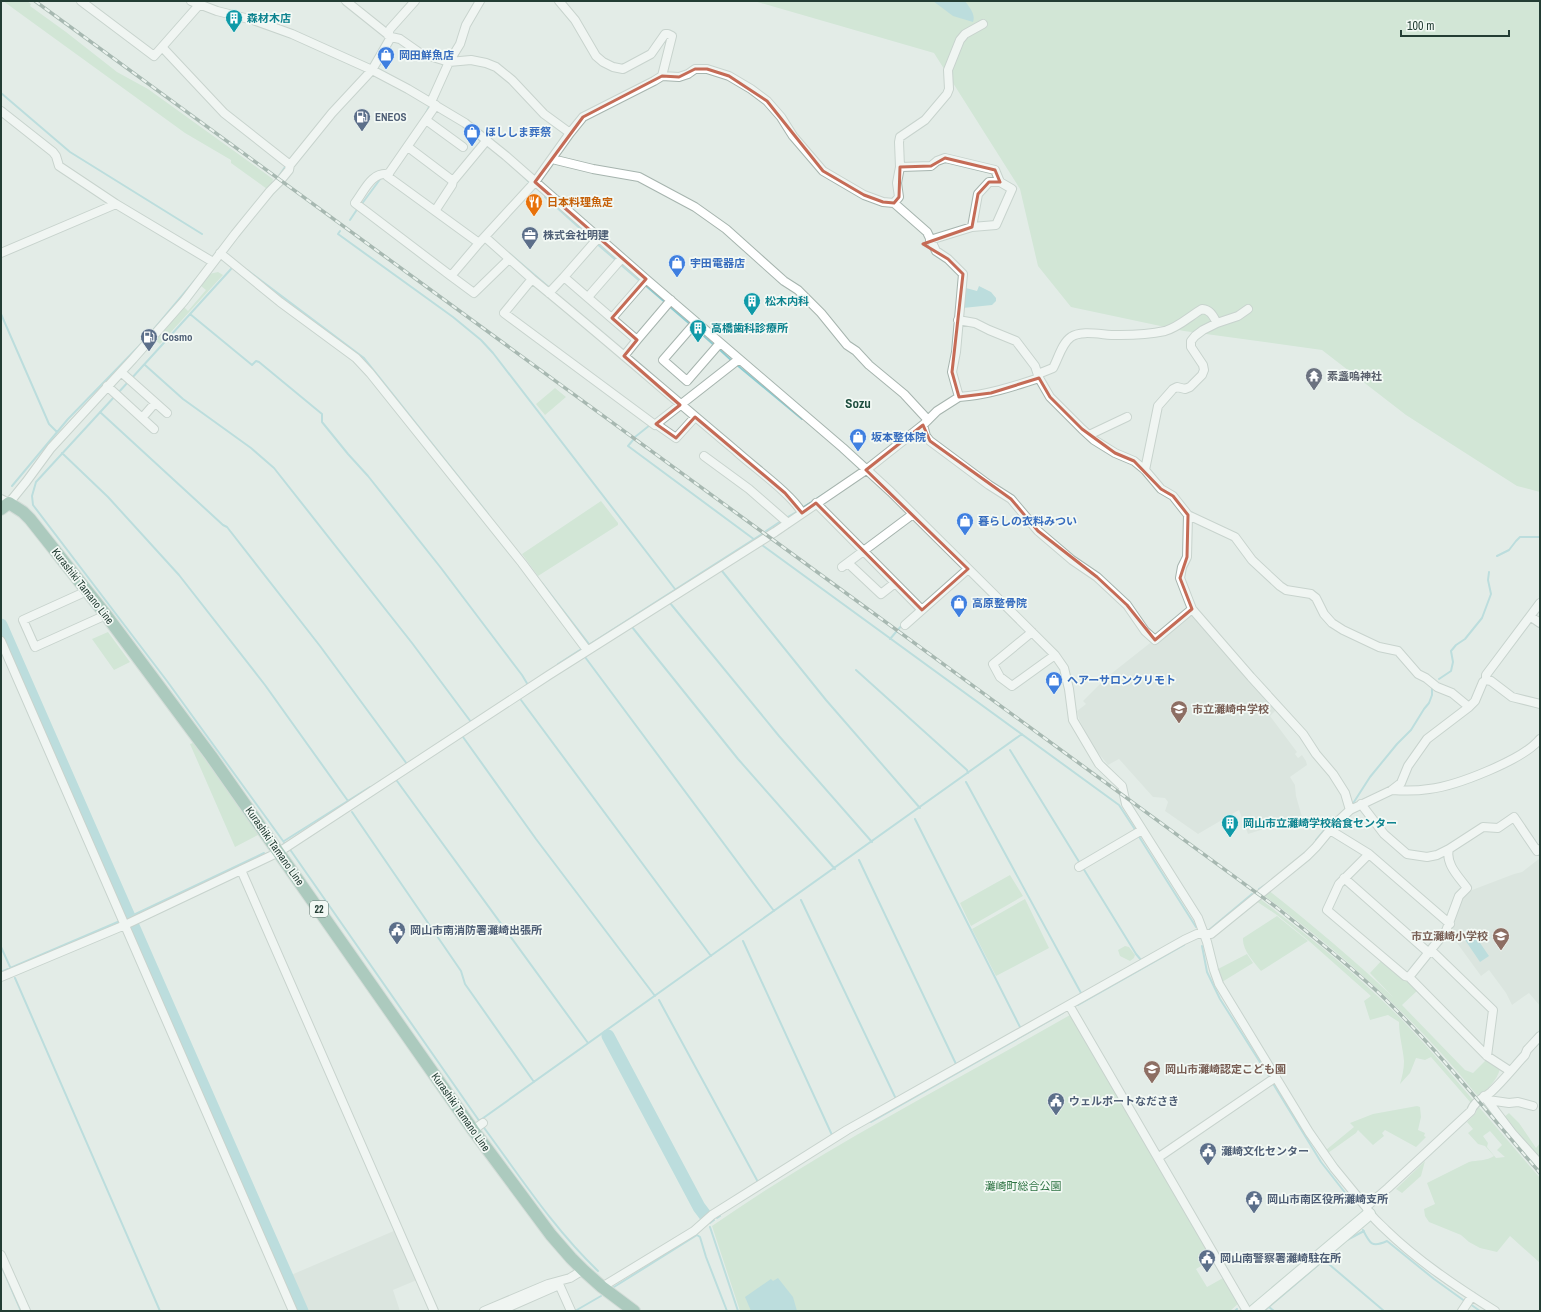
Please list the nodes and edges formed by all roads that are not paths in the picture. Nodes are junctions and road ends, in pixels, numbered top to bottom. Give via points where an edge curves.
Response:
1 (81, 1) edge
2 (190, 1) edge
3 (346, 1) edge
4 (416, 1) edge
5 (480, 1) edge
6 (559, 1) edge
7 (200, 5) junction
8 (983, 24) dead end
9 (390, 36) junction
10 (162, 47) junction
11 (449, 62) junction
12 (372, 70) junction
13 (662, 76) junction
14 (434, 103) junction
15 (1, 111) edge
16 (426, 120) junction
17 (570, 133) junction
18 (487, 140) junction
19 (408, 147) junction
20 (462, 148) dead end
21 (552, 159) junction
22 (290, 165) junction
23 (900, 167) junction
24 (386, 173) junction
25 (453, 181) junction
26 (535, 182) junction
27 (1000, 182) junction
28 (894, 203) junction
29 (116, 204) junction
30 (435, 211) junction
31 (972, 227) junction
32 (485, 237) junction
33 (596, 240) junction
34 (930, 240) junction
35 (479, 243) junction
36 (1, 253) edge
37 (220, 254) junction
38 (509, 259) junction
39 (619, 261) junction
40 (213, 262) junction
41 (451, 276) junction
42 (564, 277) junction
43 (532, 279) junction
44 (643, 282) junction
45 (551, 290) junction
46 (588, 297) junction
47 (668, 303) junction
48 (1248, 309) dead end
49 (612, 318) junction
50 (958, 320) junction
51 (1217, 323) junction
52 (693, 325) junction
53 (637, 340) junction
54 (718, 346) junction
55 (625, 354) junction
56 (736, 362) junction
57 (121, 372) junction
58 (1038, 376) junction
59 (107, 386) junction
60 (959, 397) junction
61 (155, 403) junction
62 (679, 404) junction
63 (167, 413) dead end
64 (695, 417) junction
65 (1127, 417) dead end
66 (142, 418) junction
67 (926, 423) junction
68 (653, 425) junction
69 (154, 429) dead end
70 (1089, 435) junction
71 (704, 456) dead end
72 (866, 470) junction
73 (1144, 470) junction
74 (816, 503) junction
75 (4, 504) edge
76 (800, 510) junction
77 (913, 514) junction
78 (1188, 515) junction
79 (785, 521) junction
80 (864, 551) junction
81 (968, 569) junction
82 (895, 583) junction
83 (87, 592) junction
84 (1540, 603) edge
85 (1192, 609) junction
86 (922, 610) junction
87 (106, 616) junction
88 (1531, 617) junction
89 (1540, 623) edge
90 (905, 625) dead end
91 (1032, 632) junction
92 (1, 641) edge
93 (586, 648) junction
94 (1055, 655) junction
95 (1486, 680) junction
96 (1540, 704) edge
97 (1469, 707) junction
98 (1540, 739) edge
99 (1392, 790) junction
100 (1361, 804) junction
101 (1350, 810) junction
102 (1330, 830) junction
103 (1139, 832) junction
104 (285, 848) junction
105 (1449, 849) junction
106 (1540, 849) edge
107 (1369, 854) junction
108 (1080, 866) dead end
109 (242, 870) junction
110 (1344, 878) junction
111 (124, 922) junction
112 (1450, 924) junction
113 (1204, 934) junction
114 (1430, 952) junction
115 (1, 977) edge
116 (1410, 978) junction
117 (1069, 1005) junction
118 (1540, 1036) edge
119 (1487, 1056) junction
120 (1510, 1071) junction
121 (1273, 1079) junction
122 (1486, 1098) junction
123 (1533, 1106) dead end
124 (1159, 1157) junction
125 (1540, 1164) edge
126 (1368, 1210) junction
127 (1, 1255) edge
128 (583, 1270) junction
129 (559, 1283) junction
130 (602, 1287) junction
131 (1469, 1300) junction
132 (26, 1311) edge
133 (293, 1311) edge
134 (434, 1311) edge
135 (484, 1311) edge
136 (500, 1311) edge
137 (571, 1311) edge
138 (634, 1311) edge
139 (1248, 1311) edge
140 (1254, 1311) edge
141 (1462, 1311) edge
142 (1495, 1311) edge

1 - 10 street via 154,56
2 - 7 street
3 - 9 street
4 - 9 street via 390,29
5 - 11 street
6 - 13 street via 575,20 596,56 613,67 623,69 640,61 651,54 665,34 672,36
7 - 10 street
7 - 12 street via 292,34
8 - 23 street via 965,34 960,40 948,70 947,94 925,120 900,137
9 - 11 street via 400,39 420,53
9 - 12 street
10 - 22 street via 224,113
11 - 14 street
11 - 17 street via 471,60 496,67 544,114
12 - 14 street
12 - 22 street via 332,113
13 - 17 street via 583,117
13 - 28 street via 679,76 695,69 707,69 730,76 767,101 823,171 864,195
14 - 16 street
14 - 18 street
15 - 29 street via 52,152 60,166
16 - 19 street
16 - 20 street
17 - 21 street
18 - 25 street
18 - 26 street
19 - 24 street
19 - 25 street
21 - 26 street
21 - 67 street via 639,177 694,207 726,229 784,282 798,290 847,345 904,394
22 - 37 street via 289,170
23 - 27 street via 931,166 945,158 995,170
23 - 28 street via 897,183 899,196
24 - 30 street
24 - 41 street via 374,176 355,203
25 - 30 street
26 - 32 street
26 - 33 street
27 - 31 street via 989,182 978,194
27 - 31 street via 1012,189 996,225
28 - 34 street via 927,232
29 - 36 street
29 - 40 street
30 - 35 street
31 - 34 street
32 - 35 street
32 - 38 street
33 - 39 street
33 - 42 street
34 - 50 street via 936,251 963,274
35 - 41 street
37 - 40 street
37 - 93 street via 356,358 522,563
38 - 41 street via 474,293
38 - 43 street
39 - 44 street
39 - 46 street
40 - 57 street via 184,301
42 - 45 street
42 - 46 street
43 - 45 street
43 - 68 street via 504,313
44 - 47 street
44 - 49 street
45 - 55 street
46 - 49 street
47 - 52 street
47 - 53 street
48 - 51 street via 1238,316
49 - 53 street
50 - 58 street via 975,323 1016,341 1035,366
50 - 60 street via 952,372
51 - 58 street via 1207,309 1202,309 1176,326 1160,332 1118,335 1078,333 1070,337 1053,368
51 - 73 street via 1203,330 1191,341 1191,347 1203,365 1202,375 1185,390 1173,389 1158,406
52 - 54 street
52 - 54 street via 662,360 686,381
53 - 55 street
54 - 56 street
55 - 62 street
56 - 62 street
56 - 72 street via 791,402
57 - 59 street
57 - 61 street
58 - 60 street via 991,393
58 - 70 street via 1050,397
59 - 66 street
59 - 75 street via 51,448 26,482
60 - 67 street via 937,411
61 - 63 street
61 - 66 street
62 - 64 street
62 - 68 street
64 - 68 street via 676,438
64 - 76 street via 785,493
65 - 70 street
66 - 69 street
67 - 72 street
67 - 85 street via 926,436 930,441 1011,499 1038,531 1072,560 1097,576 1127,605 1145,631 1156,640
70 - 73 street via 1115,453 1134,461
71 - 79 street
72 - 74 street
72 - 77 street
73 - 78 street via 1161,489 1173,496
74 - 76 street
74 - 80 street
75 - 83 main road, Kurashiki Tamano Line / 22 via 23,512 30,519
76 - 79 street
77 - 80 street
77 - 81 street
78 - 85 street via 1187,557 1180,578
78 - 97 street via 1236,537 1252,560 1280,586 1286,590 1311,594 1332,623 1379,647 1398,651 1418,674 1437,687 1452,693
79 - 93 street via 755,545
80 - 82 street
80 - 82 street via 845,565 881,594
81 - 86 street
81 - 91 street
82 - 86 street
83 - 87 main road, Kurashiki Tamano Line / 22
83 - 87 street via 23,620 35,647
84 - 88 street
85 - 101 street via 1303,734 1345,793
86 - 90 street
87 - 104 main road, Kurashiki Tamano Line / 22 via 211,756
88 - 89 street
88 - 95 street via 1486,675
91 - 94 street
91 - 94 street via 993,664 1000,677 1012,686
92 - 111 street
93 - 104 street
94 - 103 street via 1064,668 1073,720 1099,764 1122,786 1126,804
95 - 96 street via 1512,697
95 - 97 street
97 - 99 street via 1427,739 1408,766 1402,783
98 - 99 street via 1530,749 1482,774 1430,789
99 - 100 street
100 - 101 street
100 - 105 street via 1384,834 1407,854 1427,857
101 - 102 street
102 - 107 street
102 - 113 street via 1307,856 1211,934
103 - 108 street
103 - 113 street via 1198,918
104 - 109 street
104 - 128 main road, Kurashiki Tamano Line / 22 via 547,1229
105 - 106 street via 1483,827 1498,828 1514,817 1537,851
105 - 112 street via 1448,860 1467,888 1459,896
107 - 110 street
107 - 112 street
109 - 111 street via 136,920
109 - 134 street
110 - 114 street
110 - 116 street via 1334,893 1328,910
111 - 115 street
111 - 133 street
112 - 114 street
113 - 117 street via 1197,934 1184,940
113 - 121 street via 1219,984
114 - 116 street
114 - 119 street via 1493,1010
116 - 119 street
117 - 124 street
117 - 130 street via 847,1130 712,1215 694,1231
118 - 120 street
119 - 120 street
120 - 122 street
121 - 124 street
121 - 126 street via 1334,1168
122 - 123 street
122 - 125 street
122 - 126 street via 1472,1106 1472,1110
124 - 139 street
126 - 131 street via 1396,1240
126 - 140 street
127 - 132 street
128 - 129 street
128 - 130 main road, Kurashiki Tamano Line / 22
129 - 135 street via 548,1284
129 - 136 street
129 - 137 street
130 - 138 main road, Kurashiki Tamano Line / 22
131 - 141 street
131 - 142 street

